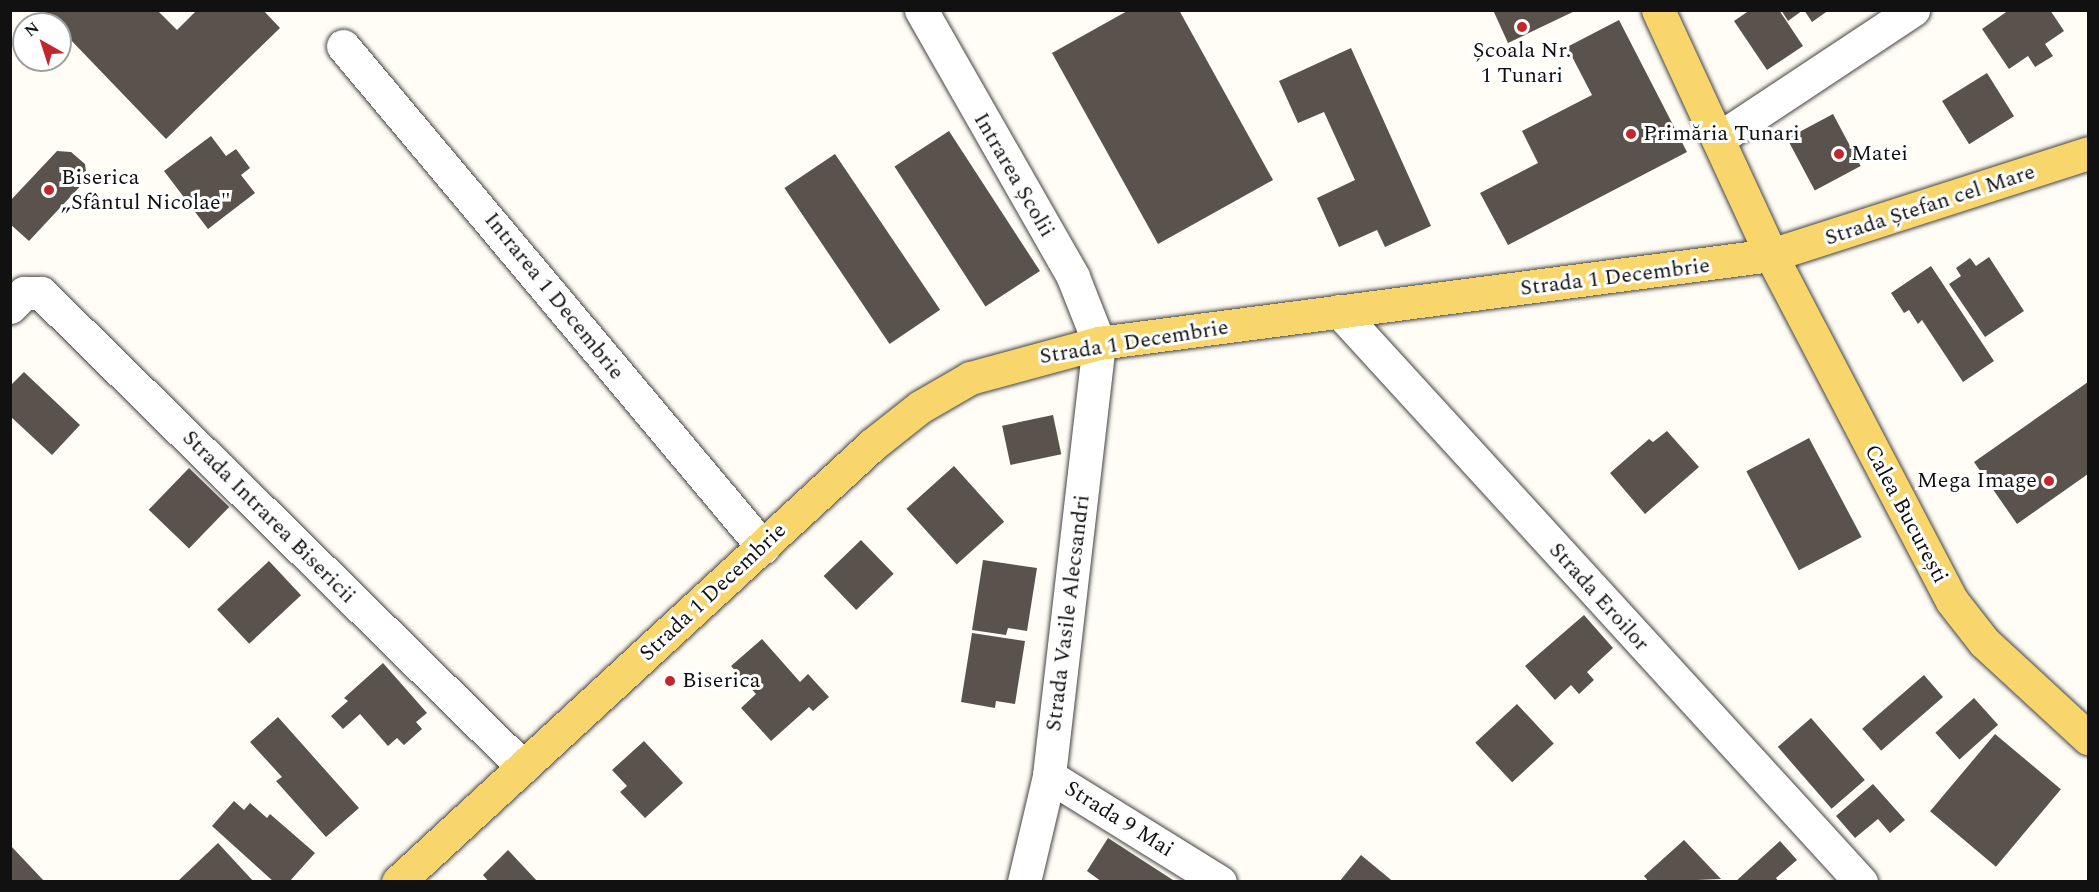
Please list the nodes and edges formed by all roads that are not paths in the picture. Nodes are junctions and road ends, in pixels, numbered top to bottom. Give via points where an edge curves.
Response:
1 (921, 10) edge
2 (1658, 10) edge
3 (1913, 10) edge
4 (343, 46) dead end
5 (1718, 139) junction
6 (2088, 153) edge
7 (1771, 255) junction
8 (10, 307) edge
9 (1339, 311) junction
10 (1099, 343) junction
11 (763, 547) junction
12 (2088, 738) edge
13 (523, 767) junction
14 (1049, 776) junction
15 (398, 882) edge
16 (1024, 882) edge
17 (1220, 882) edge
18 (1862, 882) edge

1 - 10 street, Intrarea Școlii via 1073,277
2 - 5 main road, Calea București
3 - 5 street
4 - 11 street, Intrarea 1 Decembrie
5 - 7 main road, Calea București
6 - 7 main road, Strada Ștefan cel Mare
7 - 9 main road, Strada 1 Decembrie
7 - 12 main road, Calea București via 1952,601 1991,648
8 - 13 street, Strada Intrarea Bisericii via 24,293 41,293
9 - 10 main road, Strada 1 Decembrie
9 - 18 street, Strada Eroilor
10 - 11 main road, Strada 1 Decembrie via 970,378 920,407 872,445
10 - 14 street, Strada Vasile Alecsandri
11 - 13 main road, Strada 1 Decembrie
13 - 15 main road, Strada 1 Decembrie
14 - 16 street, Strada Vasile Alecsandri
14 - 17 street, Strada 9 Mai

